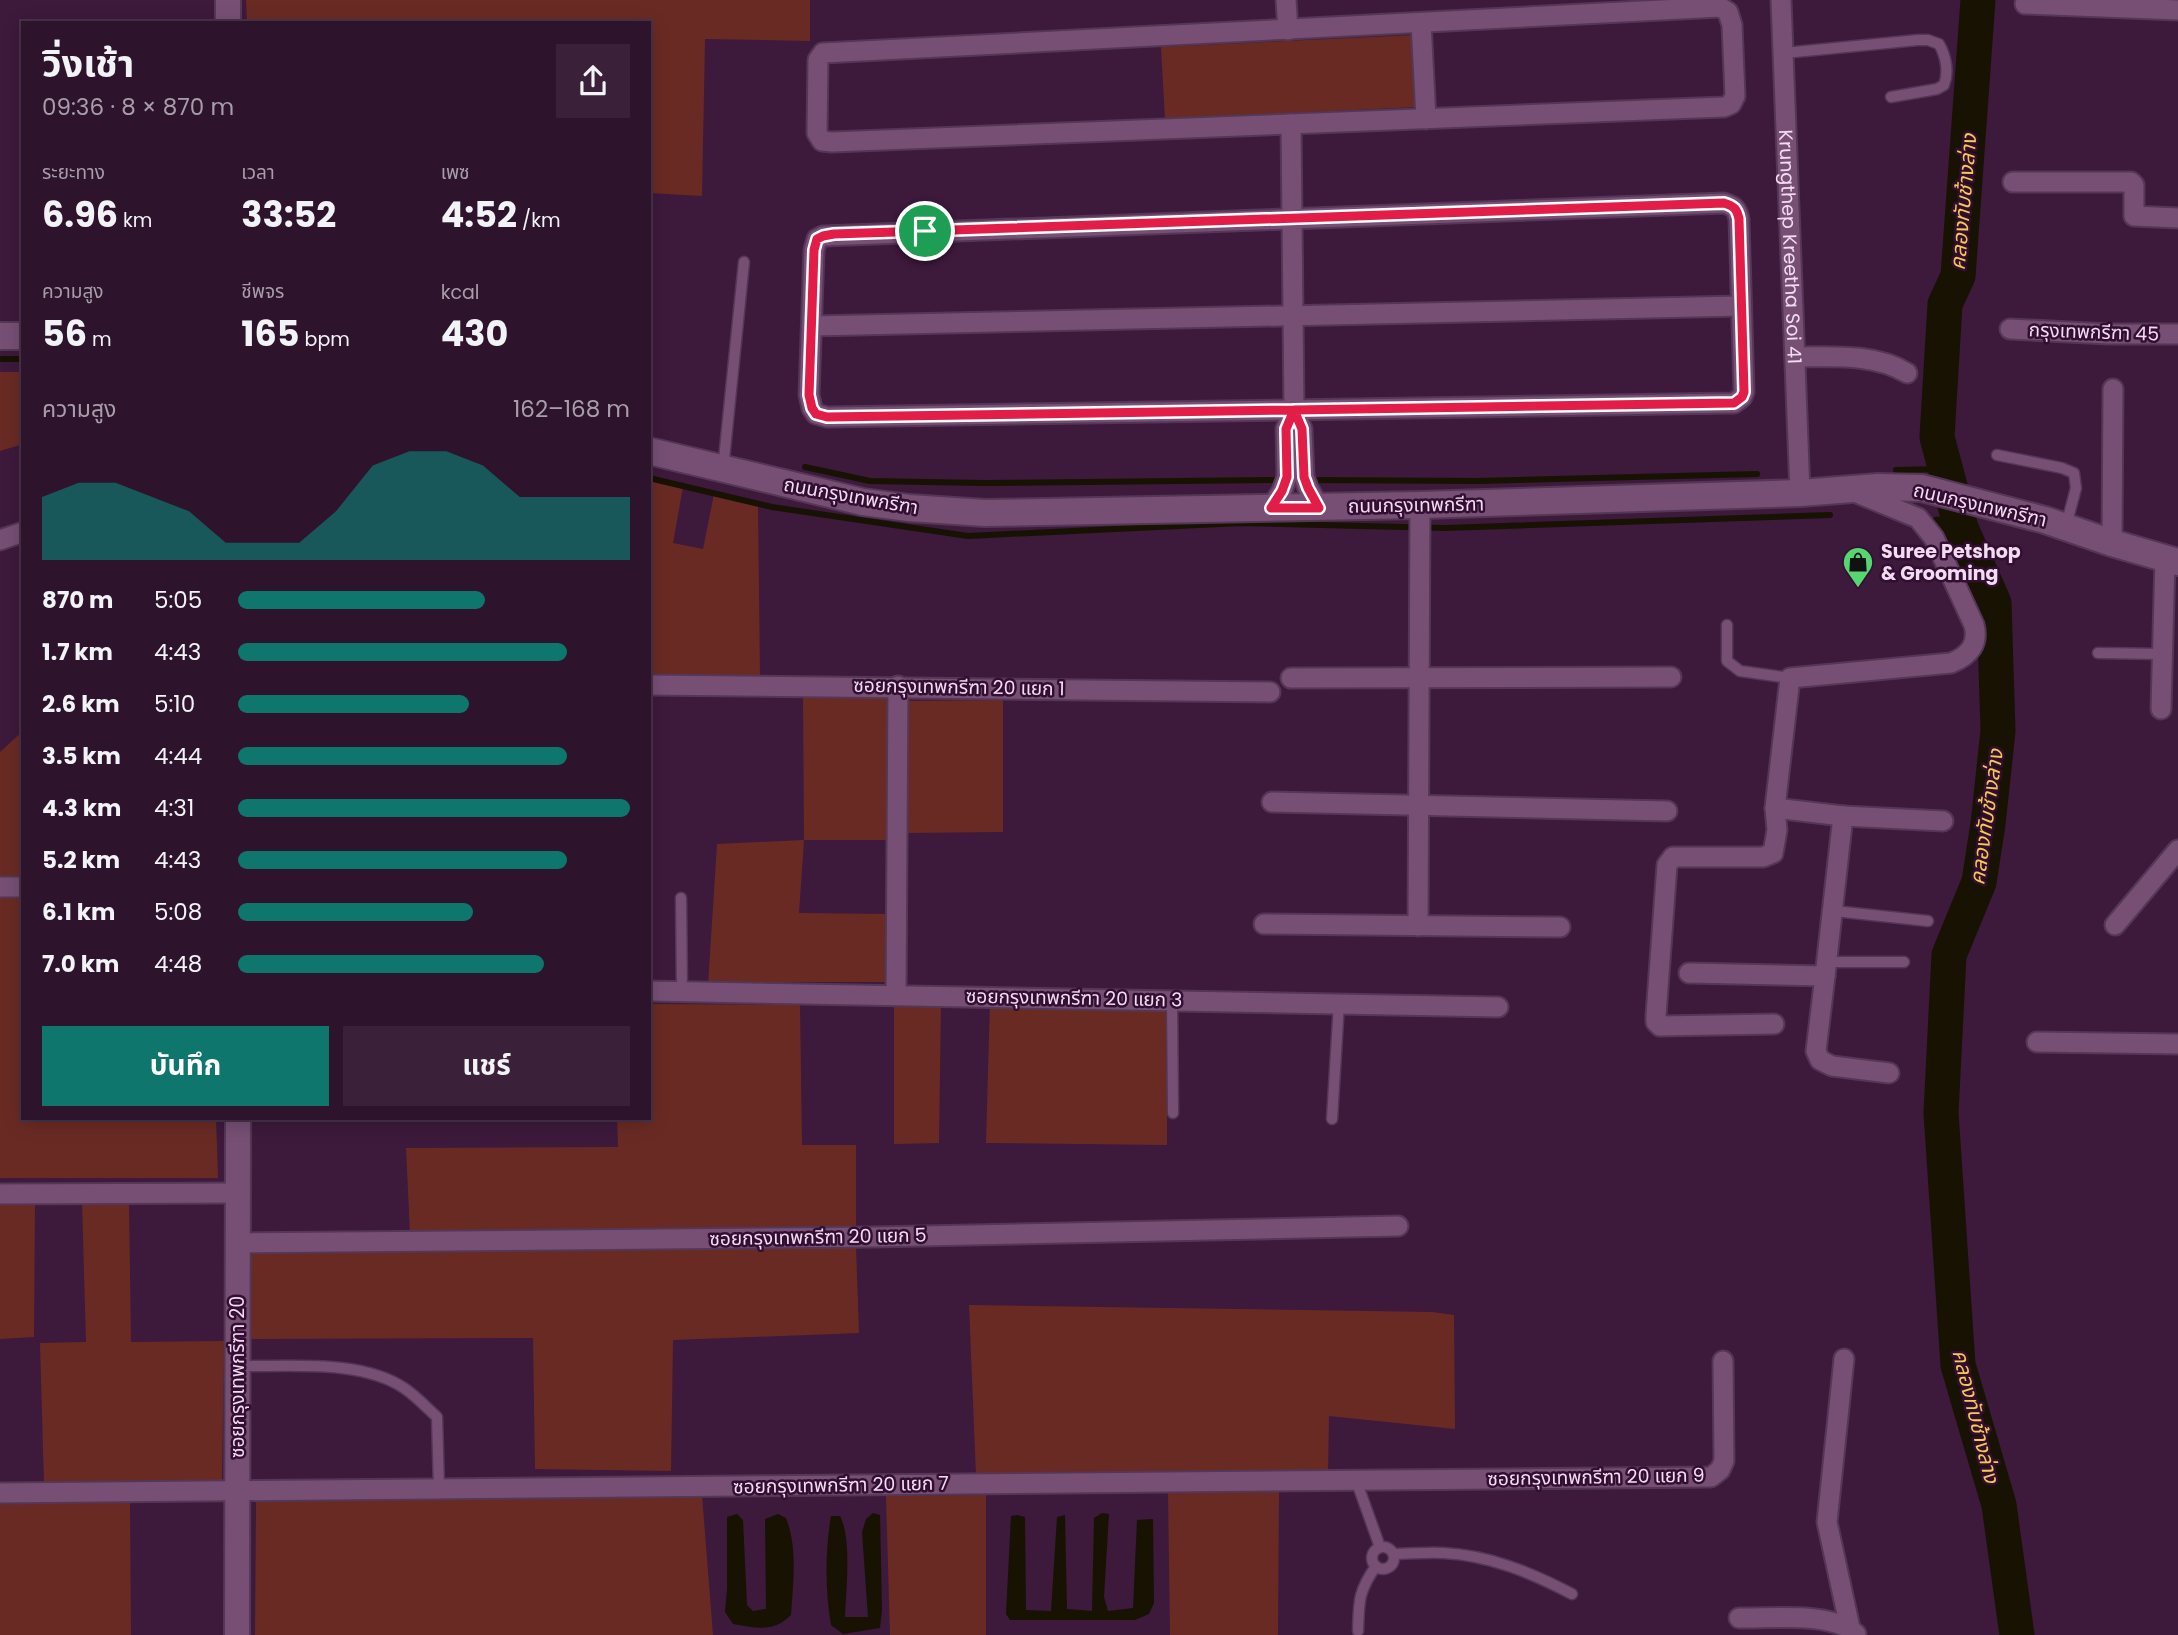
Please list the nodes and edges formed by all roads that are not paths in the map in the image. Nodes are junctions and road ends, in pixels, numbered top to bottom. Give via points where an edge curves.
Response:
1 (228, 0) edge
2 (1286, 0) edge
3 (1780, 0) edge
4 (2100, 3) edge
5 (2025, 4) dead end
6 (2178, 10) edge
7 (228, 21) edge
8 (1421, 23) junction
9 (1288, 30) junction
10 (1784, 53) junction
11 (1891, 97) dead end
12 (1426, 119) junction
13 (1291, 124) junction
14 (2013, 182) dead end
15 (2178, 218) edge
16 (1292, 220) junction
17 (744, 262) dead end
18 (1741, 306) junction
19 (1292, 316) junction
20 (812, 326) junction
21 (2010, 329) dead end
22 (2178, 334) edge
23 (0, 336) edge
24 (21, 336) edge
25 (1795, 357) junction
26 (1907, 373) dead end
27 (2113, 389) dead end
28 (1294, 410) junction
29 (651, 451) edge
30 (1997, 455) dead end
31 (723, 469) junction
32 (1848, 489) junction
33 (1800, 494) junction
34 (1271, 508) junction
35 (1319, 508) junction
36 (1420, 512) junction
37 (2066, 526) junction
38 (21, 533) edge
39 (0, 540) edge
40 (2112, 543) junction
41 (2172, 561) edge
42 (1727, 625) dead end
43 (2098, 653) dead end
44 (2162, 654) junction
45 (1671, 677) dead end
46 (1291, 678) dead end
47 (1420, 678) junction
48 (1790, 678) junction
49 (651, 685) edge
50 (898, 686) junction
51 (1270, 692) dead end
52 (2161, 709) dead end
53 (1272, 802) dead end
54 (1419, 805) junction
55 (1775, 808) junction
56 (1667, 811) dead end
57 (1843, 816) junction
58 (1943, 821) dead end
59 (2178, 850) edge
60 (0, 887) edge
61 (21, 887) edge
62 (681, 898) dead end
63 (1834, 911) junction
64 (1928, 921) dead end
65 (1264, 924) dead end
66 (2115, 925) dead end
67 (1418, 926) junction
68 (1560, 928) dead end
69 (1904, 962) dead end
70 (1826, 969) junction
71 (1689, 973) dead end
72 (651, 991) edge
73 (682, 991) junction
74 (896, 995) junction
75 (1171, 999) junction
76 (1339, 1003) junction
77 (1498, 1007) dead end
78 (1774, 1024) dead end
79 (2037, 1042) dead end
80 (2178, 1044) edge
81 (1889, 1073) dead end
82 (1173, 1113) dead end
83 (1332, 1119) dead end
84 (238, 1120) edge
85 (238, 1193) junction
86 (0, 1194) edge
87 (1398, 1226) dead end
88 (238, 1243) junction
89 (1844, 1359) dead end
90 (1723, 1361) dead end
91 (238, 1366) junction
92 (1445, 1479) joint
93 (1356, 1480) junction
94 (439, 1489) junction
95 (236, 1491) junction
96 (0, 1493) edge
97 (1380, 1547) junction
98 (1394, 1555) junction
99 (1376, 1566) junction
100 (1572, 1594) dead end
101 (1739, 1618) dead end
102 (1359, 1631) dead end
103 (1853, 1632) edge
104 (237, 1635) edge

1 - 7 street
2 - 9 street
3 - 10 street, Krungthep Kreetha Soi 41
4 - 5 street
4 - 6 street
8 - 9 street
8 - 12 street
8 - 12 street via 1720,8 1728,12 1732,24 1734,96 1724,107
9 - 13 street via 823,53 818,60 817,133 822,141 832,142
10 - 11 lane via 1918,40 1939,44 1945,54 1944,85
10 - 25 street, Krungthep Kreetha Soi 41
12 - 13 street
13 - 16 street
14 - 15 street via 2131,182 2134,216
16 - 18 street via 1724,203 1732,205 1739,219
16 - 19 street
16 - 20 street via 823,236 814,250
17 - 31 lane
18 - 19 street
18 - 28 street via 1744,392 1734,403
19 - 20 street
19 - 28 street
20 - 28 street via 809,395 816,414 827,417
21 - 22 street, กรุงเทพกรีฑา 45
23 - 24 main road
25 - 26 street via 1855,357
25 - 33 street, Krungthep Kreetha Soi 41
27 - 40 street
28 - 34 street via 1286,429 1287,477
28 - 35 street via 1302,429 1304,477
29 - 31 main road, ถนนกรุงเทพกรีฑา
30 - 37 lane via 2074,473 2076,488
31 - 34 main road, ถนนกรุงเทพกรีฑา via 863,502 945,511
32 - 33 main road, ถนนกรุงเทพกรีฑา
32 - 37 main road, ถนนกรุงเทพกรีฑา via 1922,488
32 - 48 street via 1918,518 1934,538 1977,636 1963,659 1951,663
33 - 36 main road, ถนนกรุงเทพกรีฑา
34 - 35 main road, ถนนกรุงเทพกรีฑา
35 - 36 main road, ถนนกรุงเทพกรีฑา
36 - 47 street
37 - 40 main road, ถนนกรุงเทพกรีฑา
38 - 39 street
40 - 41 main road, ถนนกรุงเทพกรีฑา
41 - 44 street
42 - 48 lane via 1727,661 1740,671
43 - 44 lane
44 - 52 street
45 - 47 street
46 - 47 street
47 - 54 street
48 - 55 street
49 - 50 street, ซอยกรุงเทพกรีฑา 20 แยก 1
50 - 51 street, ซอยกรุงเทพกรีฑา 20 แยก 1
50 - 74 street
53 - 54 street
54 - 56 street
54 - 67 street
55 - 57 street
55 - 78 street via 1773,853 1763,857 1673,857 1667,864 1656,1015 1660,1026
57 - 58 street
57 - 63 street
59 - 66 street
60 - 61 street
62 - 73 lane
63 - 64 lane
63 - 70 street
65 - 67 street
67 - 68 street
69 - 70 lane
70 - 71 street
70 - 81 street via 1816,1051 1819,1060 1832,1066
72 - 73 street, ซอยกรุงเทพกรีฑา 20 แยก 3
73 - 74 street, ซอยกรุงเทพกรีฑา 20 แยก 3
74 - 75 street, ซอยกรุงเทพกรีฑา 20 แยก 3
75 - 76 street, ซอยกรุงเทพกรีฑา 20 แยก 3
75 - 82 lane
76 - 77 street, ซอยกรุงเทพกรีฑา 20 แยก 3
76 - 83 lane
79 - 80 street
84 - 85 street, ซอยกรุงเทพกรีฑา 20
85 - 86 street
85 - 88 street, ซอยกรุงเทพกรีฑา 20
87 - 88 street, ซอยกรุงเทพกรีฑา 20 แยก 5
88 - 91 street, ซอยกรุงเทพกรีฑา 20
89 - 103 street via 1827,1522
90 - 92 street, ซอยกรุงเทพกรีฑา 20 แยก 9 via 1724,1461 1711,1477
91 - 94 lane via 343,1368 404,1388 437,1417
91 - 95 street, ซอยกรุงเทพกรีฑา 20
92 - 93 street, ซอยกรุงเทพกรีฑา 20 แยก 7
93 - 94 street, ซอยกรุงเทพกรีฑา 20 แยก 7
93 - 97 lane
94 - 95 street, ซอยกรุงเทพกรีฑา 20 แยก 7
95 - 96 street, ซอยกรุงเทพกรีฑา 20 แยก 7
95 - 104 street, ซอยกรุงเทพกรีฑา 20
97 - 98 lane via 1391,1549
97 - 99 lane via 1373,1555
98 - 99 lane via 1387,1569
98 - 100 lane via 1444,1553 1497,1562
99 - 102 lane via 1360,1595
101 - 103 street via 1819,1619

